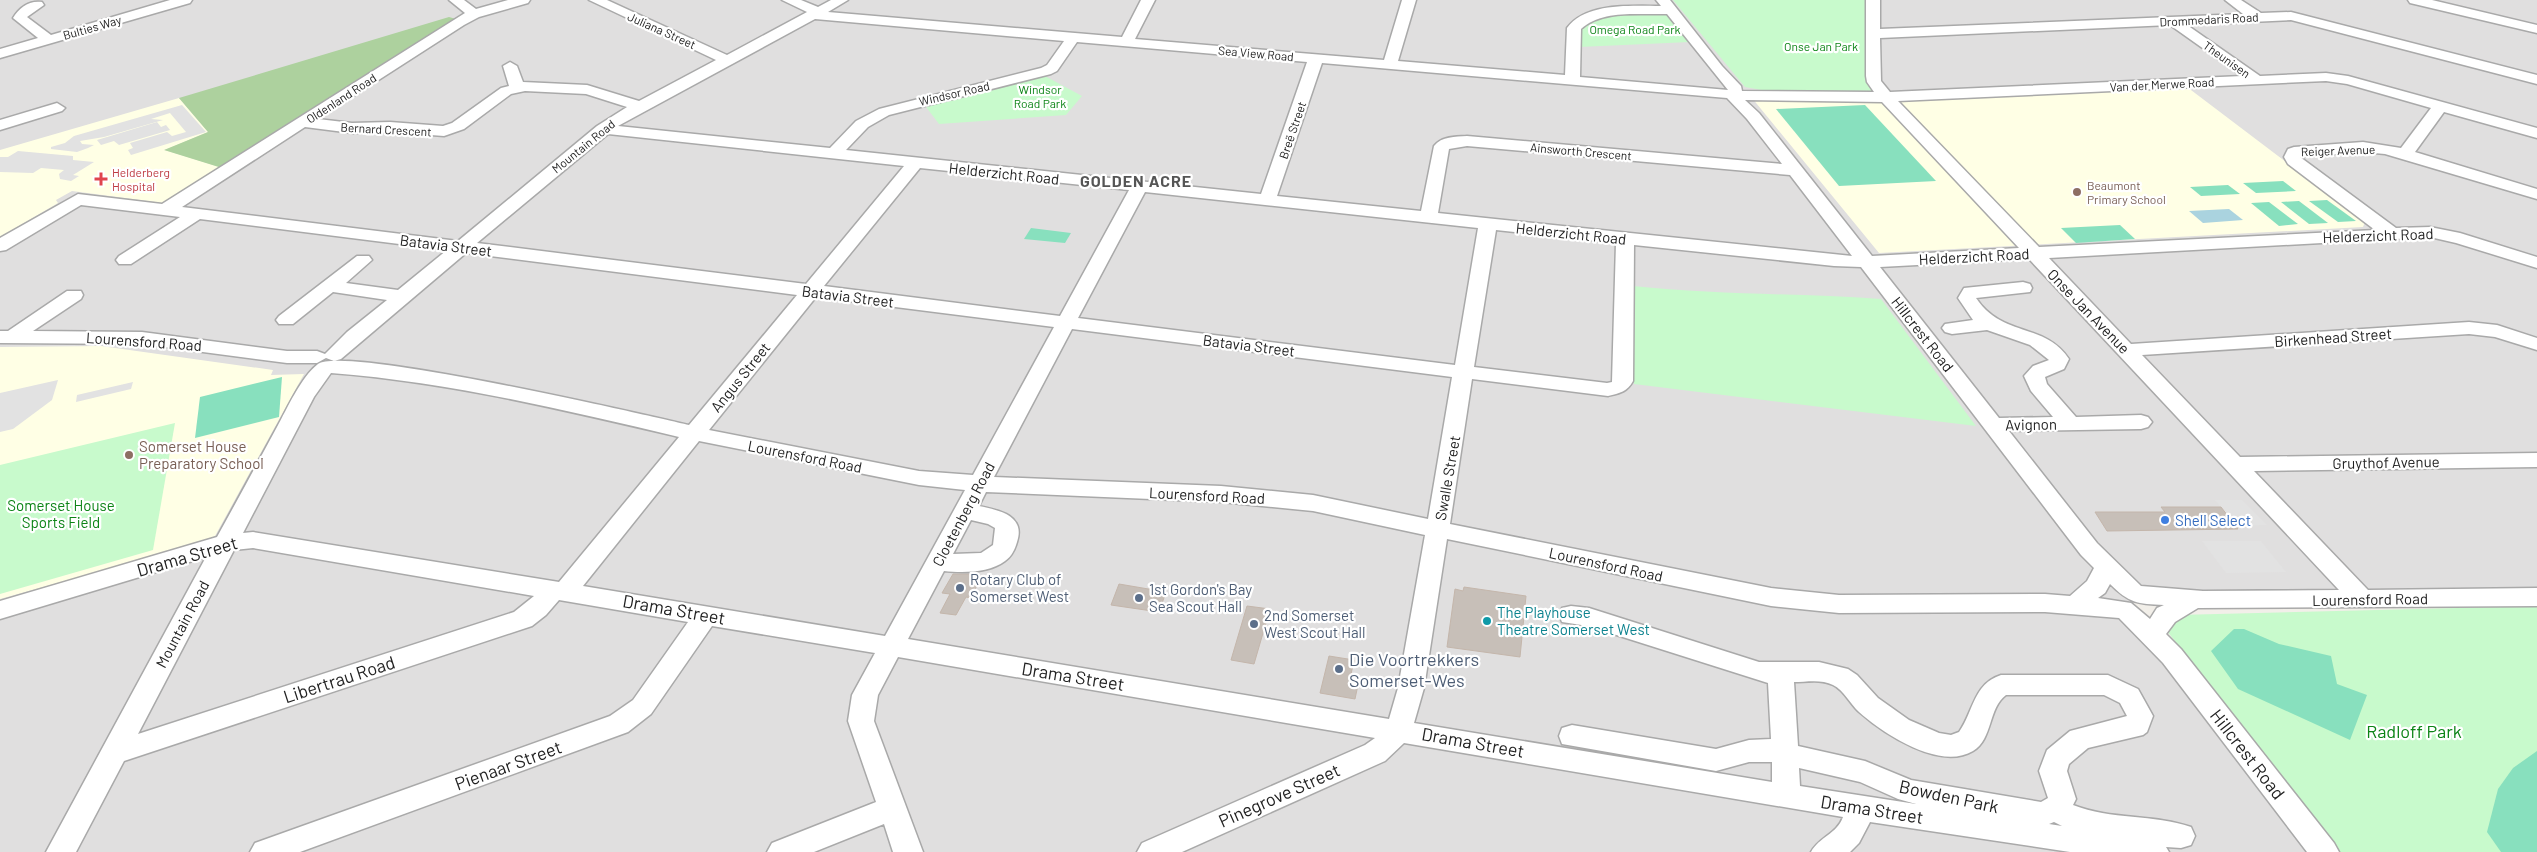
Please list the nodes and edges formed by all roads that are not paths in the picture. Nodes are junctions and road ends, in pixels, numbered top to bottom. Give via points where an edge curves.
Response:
1 (183, 0) edge
2 (456, 0) edge
3 (523, 0) edge
4 (596, 0) edge
5 (789, 0) edge
6 (841, 0) edge
7 (1148, 0) edge
8 (1409, 0) edge
9 (1873, 0) edge
10 (2232, 0) edge
11 (2416, 0) edge
12 (37, 5) dead end
13 (1667, 5) edge
14 (816, 13) junction
15 (474, 14) junction
16 (2258, 17) junction
17 (2173, 21) junction
18 (2537, 29) edge
19 (1873, 34) junction
20 (1073, 38) junction
21 (49, 40) junction
22 (1126, 42) junction
23 (0, 54) edge
24 (1316, 58) junction
25 (727, 60) junction
26 (1390, 65) junction
27 (510, 66) dead end
28 (1572, 80) junction
29 (2257, 80) junction
30 (2537, 80) edge
31 (517, 87) junction
32 (1735, 93) junction
33 (1886, 97) junction
34 (639, 106) junction
35 (2440, 106) junction
36 (57, 108) dead end
37 (302, 122) junction
38 (0, 125) edge
39 (603, 129) junction
40 (2537, 133) edge
41 (834, 154) junction
42 (2406, 154) junction
43 (915, 163) junction
44 (1795, 170) junction
45 (1139, 187) junction
46 (2537, 194) edge
47 (1267, 201) junction
48 (165, 210) junction
49 (196, 214) junction
50 (1428, 218) junction
51 (1488, 224) junction
52 (2391, 233) junction
53 (1625, 239) junction
54 (0, 246) edge
55 (461, 247) junction
56 (2034, 252) junction
57 (125, 260) dead end
58 (363, 260) dead end
59 (1868, 262) junction
60 (2537, 263) edge
61 (329, 286) junction
62 (2023, 288) dead end
63 (809, 291) junction
64 (74, 295) dead end
65 (402, 296) junction
66 (286, 320) dead end
67 (1065, 322) junction
68 (1988, 324) junction
69 (1952, 328) dead end
70 (6, 337) edge
71 (2537, 344) edge
72 (2126, 350) junction
73 (320, 368) junction
74 (366, 370) junction
75 (1465, 372) junction
76 (2141, 422) dead end
77 (2070, 423) junction
78 (1993, 425) junction
79 (694, 434) junction
80 (2537, 460) edge
81 (2235, 464) junction
82 (979, 484) junction
83 (964, 511) junction
84 (1438, 528) junction
85 (226, 543) junction
86 (2092, 552) junction
87 (937, 562) junction
88 (560, 590) junction
89 (2537, 597) edge
90 (2362, 599) junction
91 (2129, 601) junction
92 (2196, 602) junction
93 (2045, 603) junction
94 (0, 610) edge
95 (706, 615) junction
96 (1571, 615) dead end
97 (891, 646) junction
98 (2172, 656) junction
99 (1781, 674) junction
100 (1399, 730) junction
101 (1572, 736) dead end
102 (113, 753) junction
103 (1785, 754) junction
104 (1787, 795) junction
105 (892, 808) junction
106 (1860, 808) junction
107 (2056, 810) junction
108 (2181, 836) dead end
109 (61, 852) edge
110 (265, 852) edge
111 (782, 852) edge
112 (908, 852) edge
113 (1152, 852) edge
114 (1826, 852) edge
115 (2154, 852) edge
116 (2324, 852) edge

1 - 21 street, Bulties Way
2 - 15 street
3 - 15 street, Oldenland Road
4 - 25 street, Juliana Street
5 - 14 street, Sea View Road
6 - 14 street, Mountain Road
7 - 22 street
8 - 26 street
9 - 19 street, Onse Jan Avenue
10 - 16 street
11 - 18 street
12 - 21 street via 24,11 20,18
13 - 28 street via 1603,13 1580,22 1574,28
13 - 32 street, Hillcrest Road via 1717,69 1720,78
14 - 20 street, Sea View Road
14 - 25 street, Mountain Road
15 - 37 street, Oldenland Road
16 - 17 street, Drommedaris Road
16 - 30 street, Drommedaris Road via 2301,18
17 - 19 street, Drommedaris Road
17 - 29 street, Theunisen
19 - 33 street, Onse Jan Avenue via 1874,82
20 - 22 street, Sea View Road
20 - 41 street, Windsor Road via 1049,70 884,112 862,124
21 - 23 street, Bulties Way
22 - 24 street, Sea View Road
24 - 26 street, Sea View Road
24 - 47 street, Breë Street
25 - 34 street, Mountain Road
26 - 28 street, Sea View Road
27 - 31 street
28 - 32 street, Sea View Road
29 - 33 street, Van der Merwe Road
29 - 35 street, Van der Merwe Road via 2334,77
31 - 34 street via 587,90
31 - 37 street, Bernard Crescent via 506,91 458,126 444,131 352,128
32 - 33 street, Van der Merwe Road
32 - 44 street, Hillcrest Road
33 - 56 street, Onse Jan Avenue
34 - 39 street, Mountain Road
35 - 40 street, Van der Merwe Road
35 - 42 street
36 - 38 street
37 - 48 street, Oldenland Road
39 - 41 street, Helderzicht Road
39 - 55 street, Mountain Road
41 - 43 street, Helderzicht Road
42 - 46 street, Reiger Avenue
42 - 52 street, Reiger Avenue via 2362,147 2298,150 2292,154 2299,165
43 - 45 street, Helderzicht Road
43 - 63 street, Angus Street
44 - 50 street, Ainsworth Crescent via 1458,141 1442,146
44 - 59 street, Hillcrest Road
45 - 47 street, Helderzicht Road
45 - 67 street, Cloetenberg Road
47 - 50 street, Helderzicht Road
48 - 49 street, Batavia Street
48 - 54 street, Batavia Street via 78,199
49 - 55 street, Batavia Street
49 - 57 street
50 - 51 street, Helderzicht Road
51 - 53 street, Helderzicht Road
51 - 75 street, Swalle Street
52 - 56 street, Helderzicht Road
52 - 60 street, Helderzicht Road via 2443,233
53 - 59 street, Helderzicht Road via 1834,262
53 - 75 street, Batavia Street via 1623,381 1617,388 1603,390
55 - 63 street, Batavia Street
55 - 65 street, Mountain Road
56 - 59 street, Helderzicht Road
56 - 72 street, Onse Jan Avenue
58 - 61 street
59 - 78 street, Hillcrest Road
61 - 65 street
61 - 66 street
62 - 68 street via 1981,290 1968,294 1970,303
63 - 67 street, Batavia Street
63 - 79 street, Angus Street
64 - 70 street
65 - 73 street, Mountain Road
67 - 75 street, Batavia Street
67 - 82 street, Cloetenberg Road
68 - 69 street, Avignon
68 - 77 street, Avignon via 2042,343 2054,351 2059,359 2057,365 2034,376 2038,386
70 - 73 street, Lourensford Road via 142,338 287,357
71 - 72 street, Birkenhead Street via 2497,331 2469,328
72 - 81 street, Onse Jan Avenue
73 - 74 street, Lourensford Road
73 - 74 street via 337,373
73 - 85 street, Mountain Road
74 - 79 street, Lourensford Road via 549,399
75 - 84 street, Swalle Street
76 - 77 street, Avignon
77 - 78 street, Avignon
78 - 86 street, Hillcrest Road
79 - 82 street, Lourensford Road via 893,473
79 - 88 street, Angus Street
80 - 81 street, Gruythof Avenue
81 - 90 street, Onse Jan Avenue
82 - 83 street, Cloetenberg Road
82 - 84 street, Lourensford Road via 1259,497 1340,508
83 - 87 street, Cloetenberg Road
83 - 87 street via 994,517 1006,524 1004,548 996,557 981,563
84 - 93 street, Lourensford Road via 1694,583 1818,603
84 - 100 street, Swalle Street via 1411,688
85 - 88 street, Drama Street via 253,540
85 - 94 street, Drama Street
85 - 102 street, Mountain Road
86 - 91 street, Hillcrest Road
86 - 91 street, Hillcrest Road
87 - 97 street, Cloetenberg Road
88 - 95 street, Drama Street
88 - 102 street, Libertrau Road via 522,619
89 - 90 street, Lourensford Road
90 - 92 street, Lourensford Road
91 - 92 street, Lourensford Road via 2183,597
91 - 92 street via 2166,615
91 - 93 street, Lourensford Road
91 - 93 street, Lourensford Road via 2080,599
91 - 98 street, Hillcrest Road
91 - 98 street, Hillcrest Road
95 - 97 street, Drama Street
95 - 110 street, Pienaar Street via 642,707 618,724
96 - 99 street via 1589,617 1759,672
97 - 100 street, Drama Street
97 - 105 street, Cloetenberg Road via 865,695 861,711 868,744
98 - 116 street, Hillcrest Road
99 - 103 street
99 - 107 street via 1810,671 1840,677 1868,704 1908,732 1953,746 1969,738 1991,692 2001,685 2100,684 2123,692 2139,712 2140,720 2134,727 2080,739 2057,758 2053,771 2062,799
100 - 104 street, Drama Street
100 - 113 street, Pinegrove Street via 1375,753
101 - 103 street, Bowden Park via 1716,760 1758,750
102 - 109 street, Mountain Road
103 - 104 street
103 - 107 street, Bowden Park via 1864,772 1908,791 2041,814
104 - 106 street, Drama Street
105 - 111 street
105 - 112 street, Cloetenberg Road
106 - 114 street via 1847,838
106 - 115 street, Drama Street
107 - 108 street, Bowden Park via 2094,824

